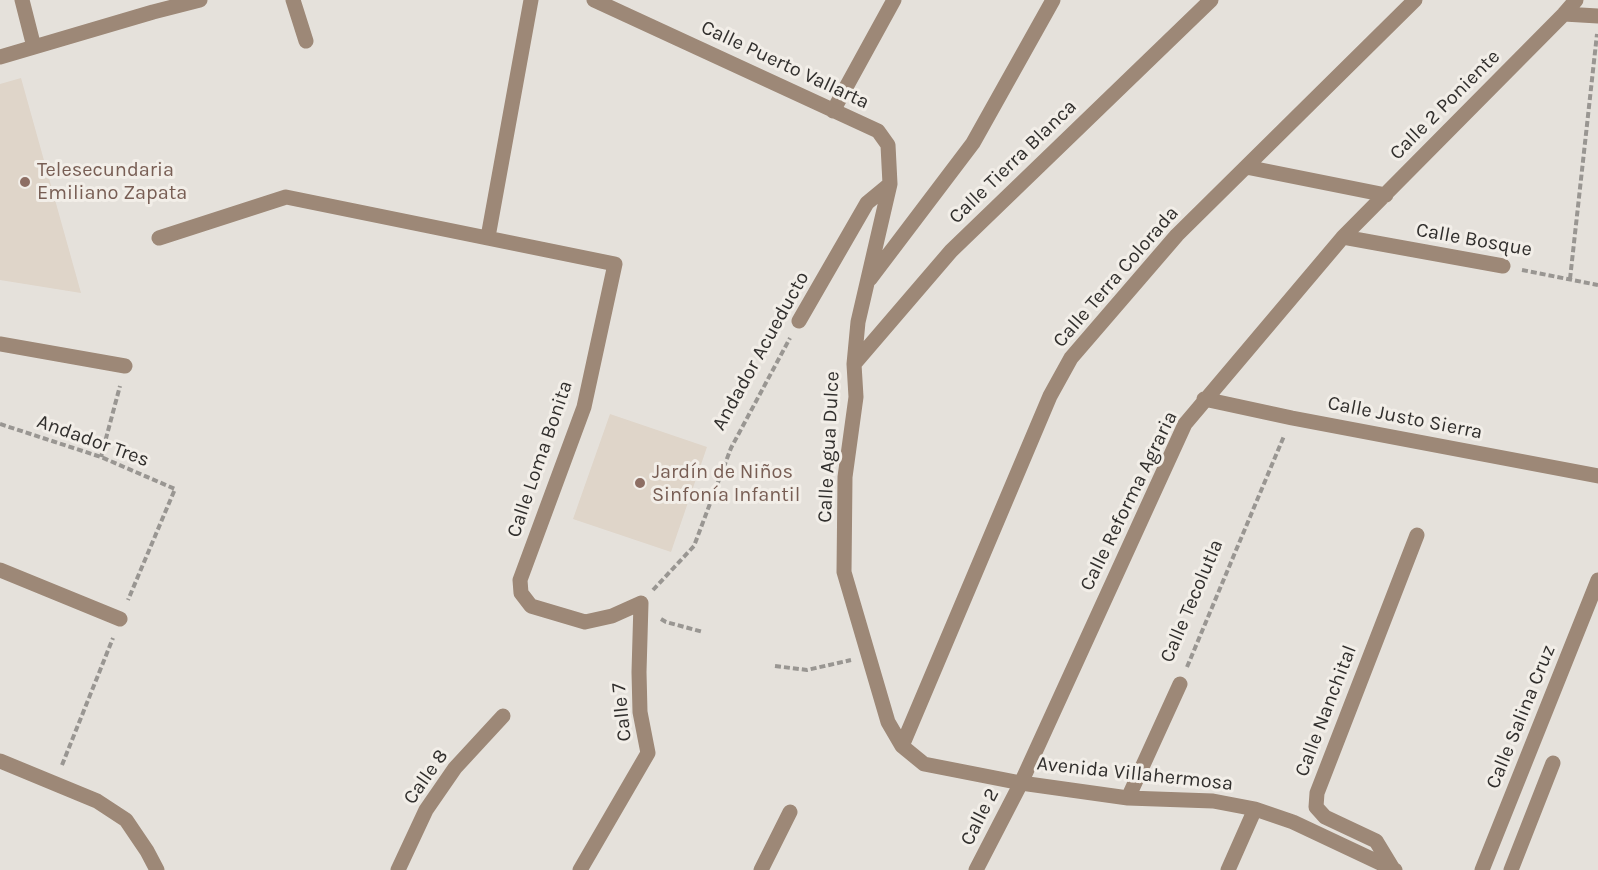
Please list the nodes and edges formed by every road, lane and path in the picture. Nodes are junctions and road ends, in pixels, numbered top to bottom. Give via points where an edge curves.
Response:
1 (22, 0) edge
2 (200, 0) edge
3 (292, 0) edge
4 (531, 0) edge
5 (594, 0) edge
6 (894, 0) edge
7 (1053, 0) edge
8 (1211, 0) edge
9 (1415, 0) edge
10 (1576, 0) edge
11 (151, 6) edge
12 (1564, 14) junction
13 (1598, 16) edge
14 (1598, 27) edge
15 (306, 41) dead end
16 (34, 47) junction
17 (0, 57) edge
18 (833, 111) junction
19 (888, 145) joint
20 (1246, 167) junction
21 (891, 184) junction
22 (1386, 195) junction
23 (488, 237) junction
24 (1343, 237) junction
25 (159, 238) dead end
26 (1503, 266) joint
27 (1570, 279) junction
28 (866, 284) junction
29 (1598, 285) edge
30 (799, 321) joint
31 (0, 344) edge
32 (854, 364) junction
33 (125, 366) joint
34 (1204, 399) junction
35 (1292, 418) junction
36 (0, 424) edge
37 (100, 458) junction
38 (1598, 476) edge
39 (175, 489) dead end
40 (1417, 535) dead end
41 (0, 570) edge
42 (1598, 580) edge
43 (641, 603) junction
44 (120, 619) dead end
45 (703, 632) dead end
46 (869, 657) junction
47 (775, 666) dead end
48 (1180, 684) joint
49 (503, 716) dead end
50 (902, 746) junction
51 (0, 761) edge
52 (1553, 763) dead end
53 (1021, 783) junction
54 (1128, 798) junction
55 (1255, 810) junction
56 (790, 812) dead end
57 (157, 870) edge
58 (398, 870) edge
59 (580, 870) edge
60 (761, 870) edge
61 (976, 870) edge
62 (1228, 870) edge
63 (1394, 870) edge
64 (1482, 870) edge
65 (1511, 870) edge

1 - 16 street
2 - 11 street
3 - 15 street
4 - 23 street
5 - 18 street, Calle Puerto Vallarta
6 - 18 street
7 - 28 street via 973,143
8 - 32 street, Calle Tierra Blanca via 951,251
9 - 20 street, Calle Terra Colorada
10 - 12 street, Calle 2 Poniente
11 - 16 street
12 - 13 street
12 - 22 street, Calle 2 Poniente
14 - 27 path
16 - 17 street
18 - 19 street, Calle Puerto Vallarta via 878,131
19 - 21 street, Calle Agua Dulce
20 - 22 street
20 - 50 street, Calle Terra Colorada via 1177,235 1071,358 1050,396
21 - 28 street, Calle Agua Dulce
21 - 30 street, Andador Acueducto via 867,203
22 - 24 street, Calle 2 Poniente
23 - 25 street, Calle Loma Bonita via 286,197
23 - 43 street, Calle Loma Bonita via 615,264 584,406 520,580 521,593 531,606 585,622
24 - 26 street, Calle Bosque
24 - 34 street, Calle Reforma Agraria
26 - 27 path, Calle Bosque
27 - 29 path, Calle Bosque
28 - 32 street, Calle Agua Dulce
30 - 43 path, Andador Acueducto via 732,448 694,546
31 - 33 street
32 - 46 street, Calle Agua Dulce via 856,397 845,477 844,572
33 - 37 path
34 - 35 street, Calle Justo Sierra
34 - 53 street, Calle Reforma Agraria via 1185,424
35 - 38 street, Calle Justo Sierra
35 - 48 path, Calle Tecolutla
36 - 37 path, Andador Tres
37 - 39 path, Andador Tres
40 - 63 street, Calle Nanchital via 1317,794 1316,807 1325,817 1376,841
41 - 44 street
42 - 64 street, Calle Salina Cruz
43 - 45 path via 666,622
43 - 59 street, Calle 7 via 640,712 648,753
46 - 47 path via 807,670
46 - 50 street, Calle Agua Dulce via 888,722
48 - 54 street, Calle Tecolutla
49 - 58 street, Calle 8 via 455,768 426,810
50 - 53 street, Avenida Villahermosa via 924,764
51 - 57 street via 97,801 126,820
52 - 65 street
53 - 54 street, Avenida Villahermosa
53 - 61 street, Calle 2
54 - 55 street, Avenida Villahermosa via 1213,801
55 - 62 street
55 - 63 street, Avenida Villahermosa via 1293,822
56 - 60 street

